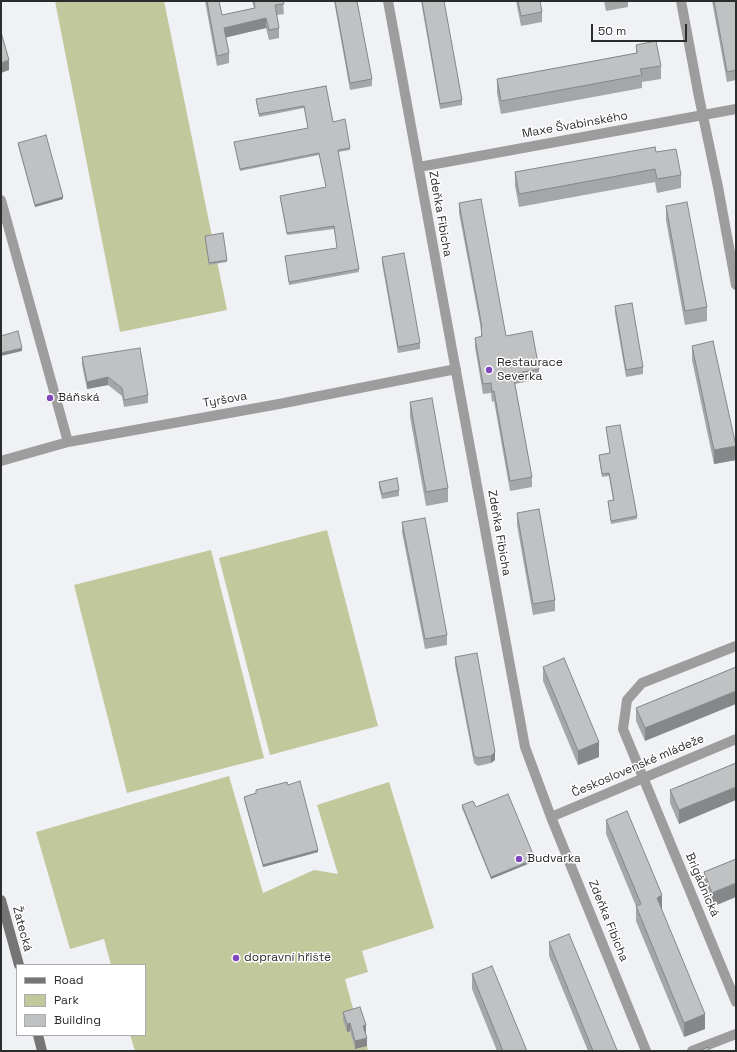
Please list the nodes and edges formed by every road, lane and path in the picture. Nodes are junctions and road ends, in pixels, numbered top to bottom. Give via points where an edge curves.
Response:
1 (388, 1) edge
2 (682, 1) edge
3 (736, 108) edge
4 (702, 116) junction
5 (419, 167) junction
6 (1, 200) edge
7 (736, 285) edge
8 (456, 370) junction
9 (68, 442) junction
10 (1, 461) edge
11 (736, 646) edge
12 (736, 739) edge
13 (643, 778) junction
14 (551, 817) junction
15 (1, 900) edge
16 (19, 964) edge
17 (736, 1002) edge
18 (736, 1034) edge
19 (38, 1036) edge
20 (42, 1051) edge
21 (646, 1051) edge
22 (692, 1051) edge

1 - 5 street, Zdeňka Fibicha
2 - 4 street
3 - 4 street, Maxe Švabinského
4 - 5 street, Maxe Švabinského
4 - 7 street
5 - 8 street, Zdeňka Fibicha
6 - 9 street
8 - 9 street, Tyršova
8 - 14 street, Zdeňka Fibicha via 525,747
9 - 10 street, Tyršova
11 - 13 street, Brigádnická via 642,683 627,700 623,729
12 - 13 street, Československé mládeže
13 - 14 street, Československé mládeže
13 - 17 street, Brigádnická
14 - 21 street, Zdeňka Fibicha
15 - 16 street, Žatecká
18 - 22 street
19 - 20 street

